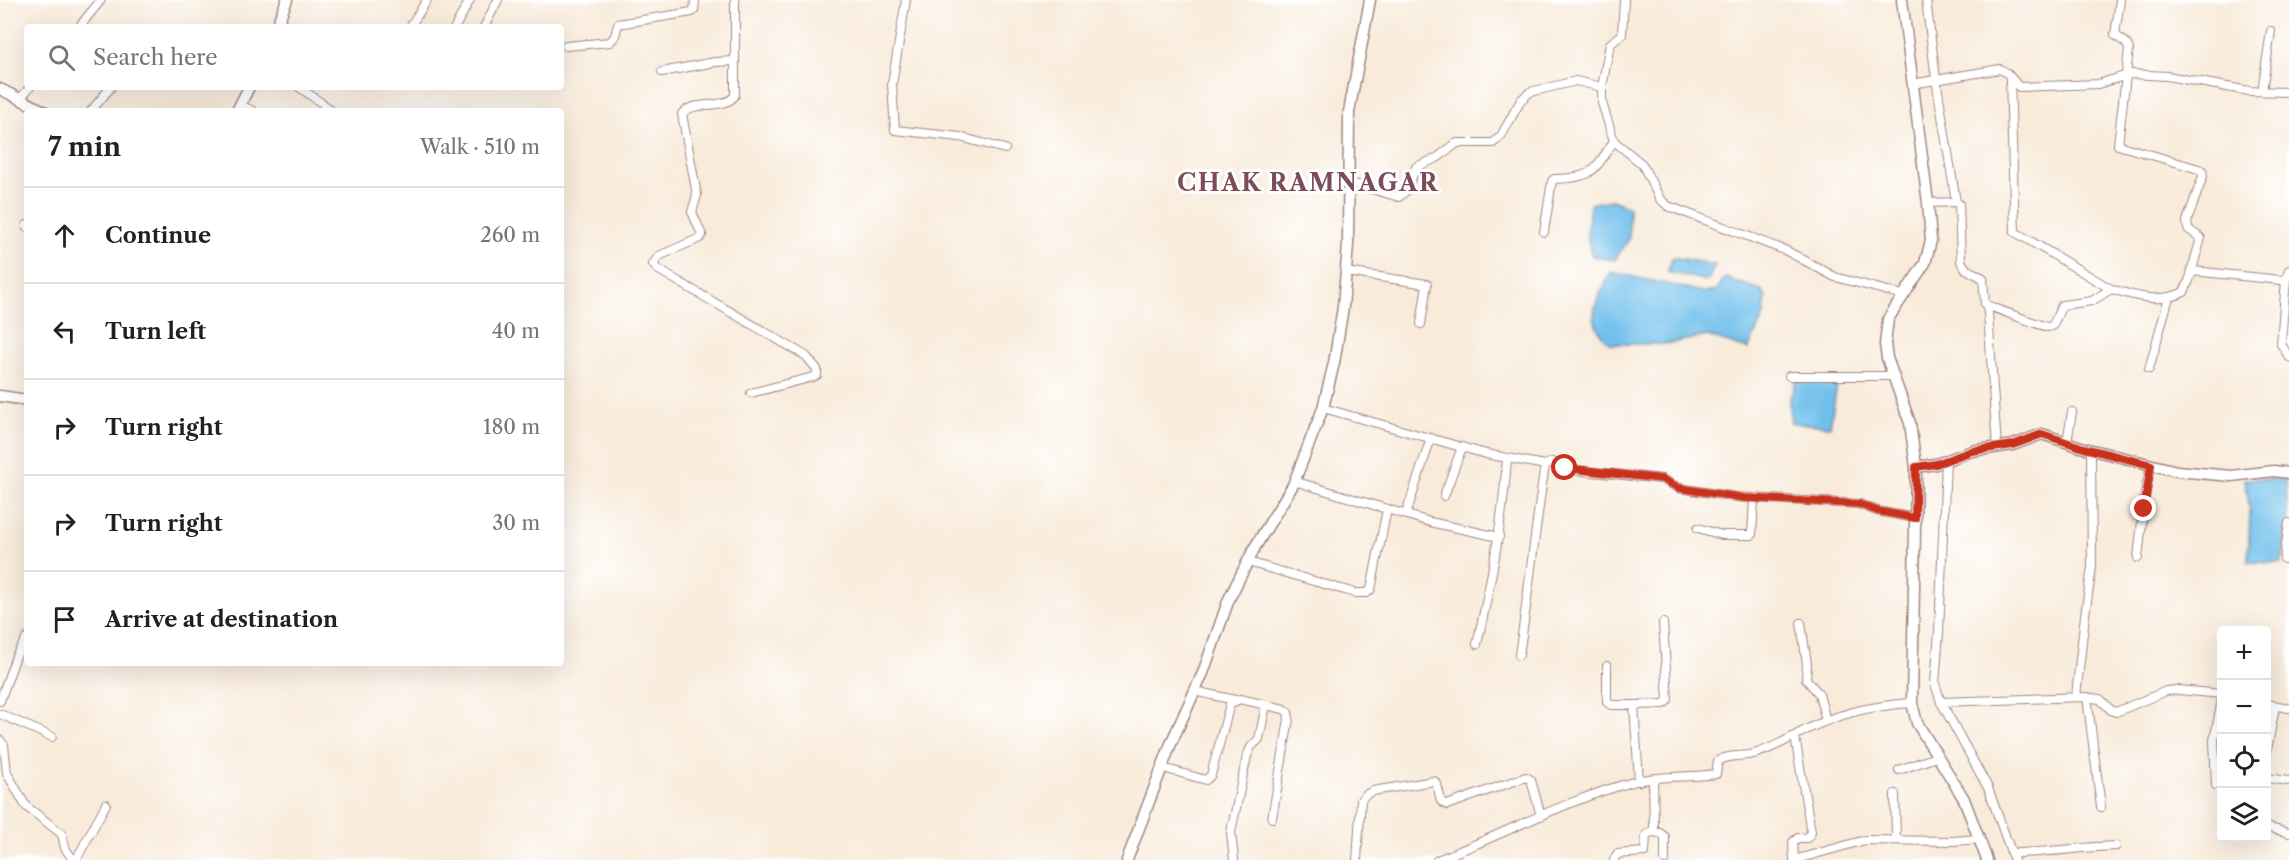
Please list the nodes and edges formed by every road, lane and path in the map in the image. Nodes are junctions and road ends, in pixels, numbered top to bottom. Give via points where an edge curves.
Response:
1 (101, 0) edge
2 (287, 0) edge
3 (427, 0) edge
4 (470, 0) edge
5 (498, 0) edge
6 (695, 0) edge
7 (735, 0) edge
8 (906, 0) edge
9 (1370, 0) edge
10 (1624, 0) edge
11 (1902, 0) edge
12 (1926, 0) edge
13 (2120, 0) edge
14 (81, 24) edge
15 (277, 24) edge
16 (412, 24) edge
17 (457, 24) edge
18 (486, 24) edge
19 (2271, 31) dead end
20 (566, 46) dead end
21 (735, 61) junction
22 (662, 72) dead end
23 (2125, 76) junction
24 (2010, 77) junction
25 (1931, 80) junction
26 (1912, 84) junction
27 (1602, 87) junction
28 (0, 89) edge
29 (28, 90) edge
30 (108, 90) edge
31 (247, 90) edge
32 (304, 90) edge
33 (2262, 91) junction
34 (2289, 92) edge
35 (20, 99) junction
36 (38, 108) edge
37 (94, 108) edge
38 (238, 108) edge
39 (329, 108) edge
40 (1614, 141) junction
41 (1005, 149) dead end
42 (1348, 182) junction
43 (1948, 202) junction
44 (1928, 203) junction
45 (1544, 232) dead end
46 (2289, 270) edge
47 (1346, 272) junction
48 (2191, 273) junction
49 (2286, 279) junction
50 (2111, 289) junction
51 (1903, 295) junction
52 (2169, 297) junction
53 (1985, 304) junction
54 (1421, 324) dead end
55 (2289, 357) edge
56 (2149, 369) dead end
57 (1789, 376) dead end
58 (1894, 376) junction
59 (751, 393) dead end
60 (0, 396) edge
61 (24, 400) edge
62 (1323, 408) junction
63 (2072, 412) dead end
64 (1431, 438) junction
65 (2067, 442) junction
66 (1462, 447) junction
67 (1997, 448) junction
68 (2091, 450) junction
69 (1507, 458) junction
70 (1931, 464) junction
71 (1545, 465) junction
72 (2151, 465) junction
73 (2289, 473) edge
74 (1294, 481) junction
75 (1444, 496) dead end
76 (1754, 499) junction
77 (1387, 509) junction
78 (1406, 514) junction
79 (1915, 518) junction
80 (2289, 523) edge
81 (1698, 528) dead end
82 (1499, 537) junction
83 (2138, 558) dead end
84 (2284, 559) dead end
85 (1248, 562) junction
86 (1663, 623) dead end
87 (1801, 623) dead end
88 (24, 643) edge
89 (1477, 644) dead end
90 (1519, 655) dead end
91 (1607, 666) dead end
92 (1194, 691) junction
93 (2217, 694) edge
94 (2076, 696) junction
95 (2087, 697) junction
96 (1235, 700) junction
97 (0, 701) edge
98 (1941, 702) junction
99 (1912, 703) junction
100 (1266, 705) junction
101 (1634, 705) junction
102 (2271, 705) edge
103 (2289, 708) edge
104 (0, 714) edge
105 (1826, 721) junction
106 (2217, 725) edge
107 (52, 736) dead end
108 (1795, 737) junction
109 (0, 740) edge
110 (1939, 756) junction
111 (1163, 768) junction
112 (1899, 770) dead end
113 (1653, 779) junction
114 (2271, 779) edge
115 (1638, 781) junction
116 (2289, 781) edge
117 (2216, 785) dead end
118 (1894, 795) dead end
119 (106, 804) dead end
120 (2101, 807) dead end
121 (1541, 816) junction
122 (1272, 819) dead end
123 (2271, 828) edge
124 (1651, 832) junction
125 (2289, 833) edge
126 (1980, 838) junction
127 (1896, 839) junction
128 (2116, 846) dead end
129 (2013, 857) edge
130 (1794, 859) edge
131 (74, 860) edge
132 (1127, 860) edge
133 (1234, 860) edge
134 (1357, 860) edge
135 (1437, 860) edge
136 (1614, 860) edge
137 (1665, 860) edge
138 (1987, 860) edge

1 - 14 street
2 - 15 street
3 - 16 street
4 - 17 street
5 - 18 street
6 - 20 street via 692,12 618,24 610,42
7 - 21 street
8 - 41 street via 892,84 895,130 960,137
9 - 42 street via 1349,112
10 - 27 street via 1622,35 1611,42
11 - 26 street
12 - 25 street
13 - 23 street via 2115,35 2128,46
19 - 33 street
21 - 22 street
21 - 59 street via 733,98 688,108 682,114 697,195 692,212 702,235 659,256 653,264 806,356 817,369 813,377
23 - 24 street via 2098,84 2026,87 2015,84
23 - 33 street via 2167,76
23 - 48 street via 2118,145 2204,174 2187,220 2188,229 2201,238
24 - 25 street via 2003,70 1994,69
24 - 50 street via 2015,232
25 - 26 street
25 - 43 street
26 - 44 street
27 - 40 street via 1604,112
27 - 42 street via 1576,81 1530,92 1497,141 1454,144 1437,158 1416,167 1406,191 1399,197
28 - 35 street
29 - 35 street
30 - 37 street
31 - 38 street
32 - 39 street
33 - 34 street
35 - 36 street
40 - 45 street via 1590,174 1552,181
40 - 51 street via 1642,164 1660,199 1668,206 1787,251 1835,277
42 - 47 street
43 - 44 street
43 - 53 street via 1960,207 1961,261 1966,269 1983,278
44 - 51 street via 1929,251
46 - 49 street
47 - 54 street via 1427,284
47 - 62 street via 1339,337
48 - 49 street via 2197,270
48 - 52 street via 2184,292
49 - 55 street via 2281,344
50 - 52 street via 2150,298
50 - 53 street via 2092,301 2062,305 2049,327
51 - 58 street via 1885,330 1887,358
52 - 56 street
53 - 67 street
57 - 58 street
58 - 70 street via 1912,433
60 - 61 street
62 - 64 street
62 - 74 street
63 - 65 street
64 - 66 street
64 - 78 street
65 - 67 street via 2042,434
65 - 68 street
66 - 69 street
66 - 75 street
67 - 70 street
68 - 72 street
68 - 94 street via 2092,567
69 - 71 street
69 - 82 street
70 - 79 street
70 - 98 street via 1939,632 1935,676
71 - 76 street via 1552,462 1572,471 1662,479 1679,488
71 - 90 street
72 - 73 street via 2231,476
72 - 83 street
74 - 77 street
74 - 85 street
76 - 79 street via 1859,504
76 - 81 street via 1752,535 1722,535
77 - 78 street
77 - 85 street via 1367,593 1355,593
78 - 82 street
79 - 99 street
80 - 84 street
82 - 89 street
85 - 92 street via 1229,599
86 - 101 street via 1667,702
87 - 105 street via 1806,679 1819,694
88 - 97 street
91 - 101 street via 1607,702
92 - 96 street
92 - 111 street
93 - 95 street via 2166,691 2115,712 2100,699
94 - 95 street
94 - 98 street
95 - 120 street
96 - 100 street
96 - 111 street via 1228,708 1209,779
98 - 129 street via 1988,788
99 - 105 street via 1878,705
99 - 110 street via 1917,723
100 - 122 street via 1288,712
100 - 133 street via 1259,739 1247,756 1232,832
101 - 115 street
102 - 103 street
104 - 107 street
105 - 108 street
106 - 117 street
108 - 113 street via 1753,754 1723,757 1718,761 1716,774
108 - 130 street via 1810,832 1807,838 1794,840
109 - 131 street via 11,782 27,807 62,834 65,848
110 - 112 street
110 - 126 street via 1964,799
111 - 132 street
113 - 115 street
113 - 124 street
114 - 116 street
115 - 121 street
118 - 127 street
119 - 131 street
121 - 134 street via 1527,777 1447,805 1441,801 1434,781 1373,792 1365,795 1360,806
121 - 135 street
123 - 125 street
124 - 136 street via 1646,835 1645,852 1617,854
124 - 137 street via 1665,837
126 - 127 street
126 - 138 street
127 - 130 street via 1857,841
128 - 129 street

